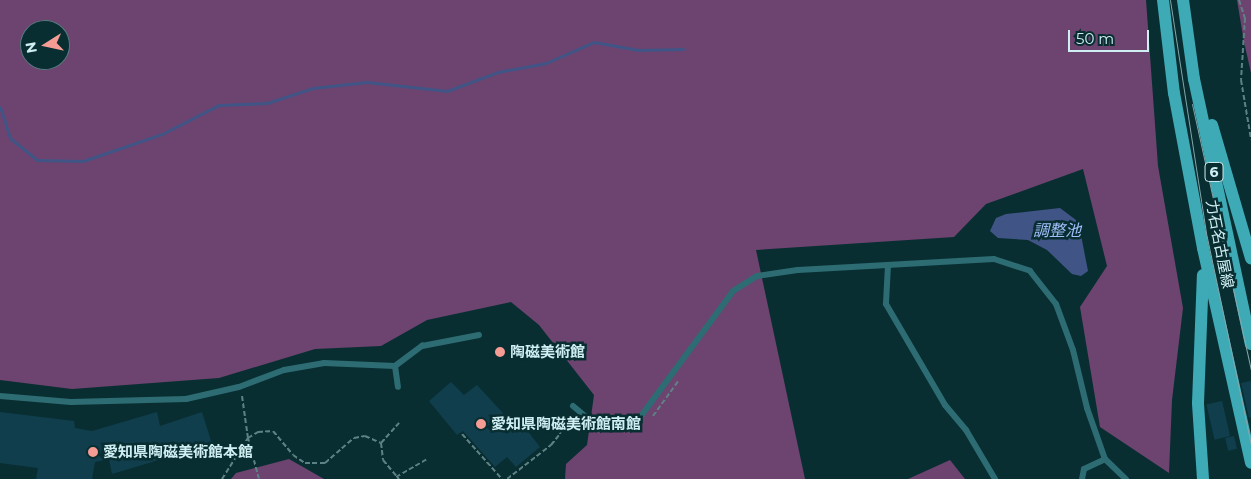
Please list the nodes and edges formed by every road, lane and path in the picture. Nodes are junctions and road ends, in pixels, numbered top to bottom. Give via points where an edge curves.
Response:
1 (1163, 0) edge
2 (1184, 0) edge
3 (1188, 0) edge
4 (1239, 0) edge
5 (1251, 139) edge
6 (1203, 248) junction
7 (1251, 258) edge
8 (888, 265) junction
9 (479, 335) dead end
10 (1251, 344) edge
11 (395, 366) junction
12 (682, 377) dead end
13 (398, 387) dead end
14 (242, 394) dead end
15 (0, 396) edge
16 (573, 406) dead end
17 (651, 418) dead end
18 (580, 420) dead end
19 (398, 423) dead end
20 (462, 434) dead end
21 (248, 438) junction
22 (382, 443) junction
23 (427, 459) dead end
24 (1105, 459) junction
25 (1251, 463) edge
26 (396, 477) junction
27 (222, 479) edge
28 (259, 479) edge
29 (399, 479) edge
30 (502, 479) edge
31 (507, 479) edge
32 (996, 479) edge
33 (1082, 479) edge
34 (1126, 479) edge
35 (1203, 479) edge

1 - 6 main road, 力石名古屋線 / 6 via 1174,93
2 - 10 main road, 力石名古屋線 / 6 via 1194,79
3 - 7 main road, 6 via 1209,112
4 - 5 path via 1245,18 1241,80
6 - 25 main road, 力石名古屋線 / 6
6 - 35 main road, 6 via 1198,403
8 - 16 lane via 757,276 733,291 641,416 620,424 601,422 585,416
8 - 24 lane via 994,259 1030,271 1056,304
8 - 32 lane via 886,304 945,405 966,430
9 - 11 lane via 422,346
11 - 13 lane
11 - 15 lane via 324,363 284,370 238,387 186,399 71,402
12 - 17 path
14 - 21 path
18 - 31 path via 573,415 562,424 560,434 551,445
19 - 22 path
20 - 30 path
21 - 22 path via 258,432 273,431 305,463 325,463 354,438 364,436
21 - 27 path
21 - 28 path
22 - 26 path via 383,460
23 - 26 path
24 - 33 lane via 1084,469
24 - 34 lane
26 - 29 path

